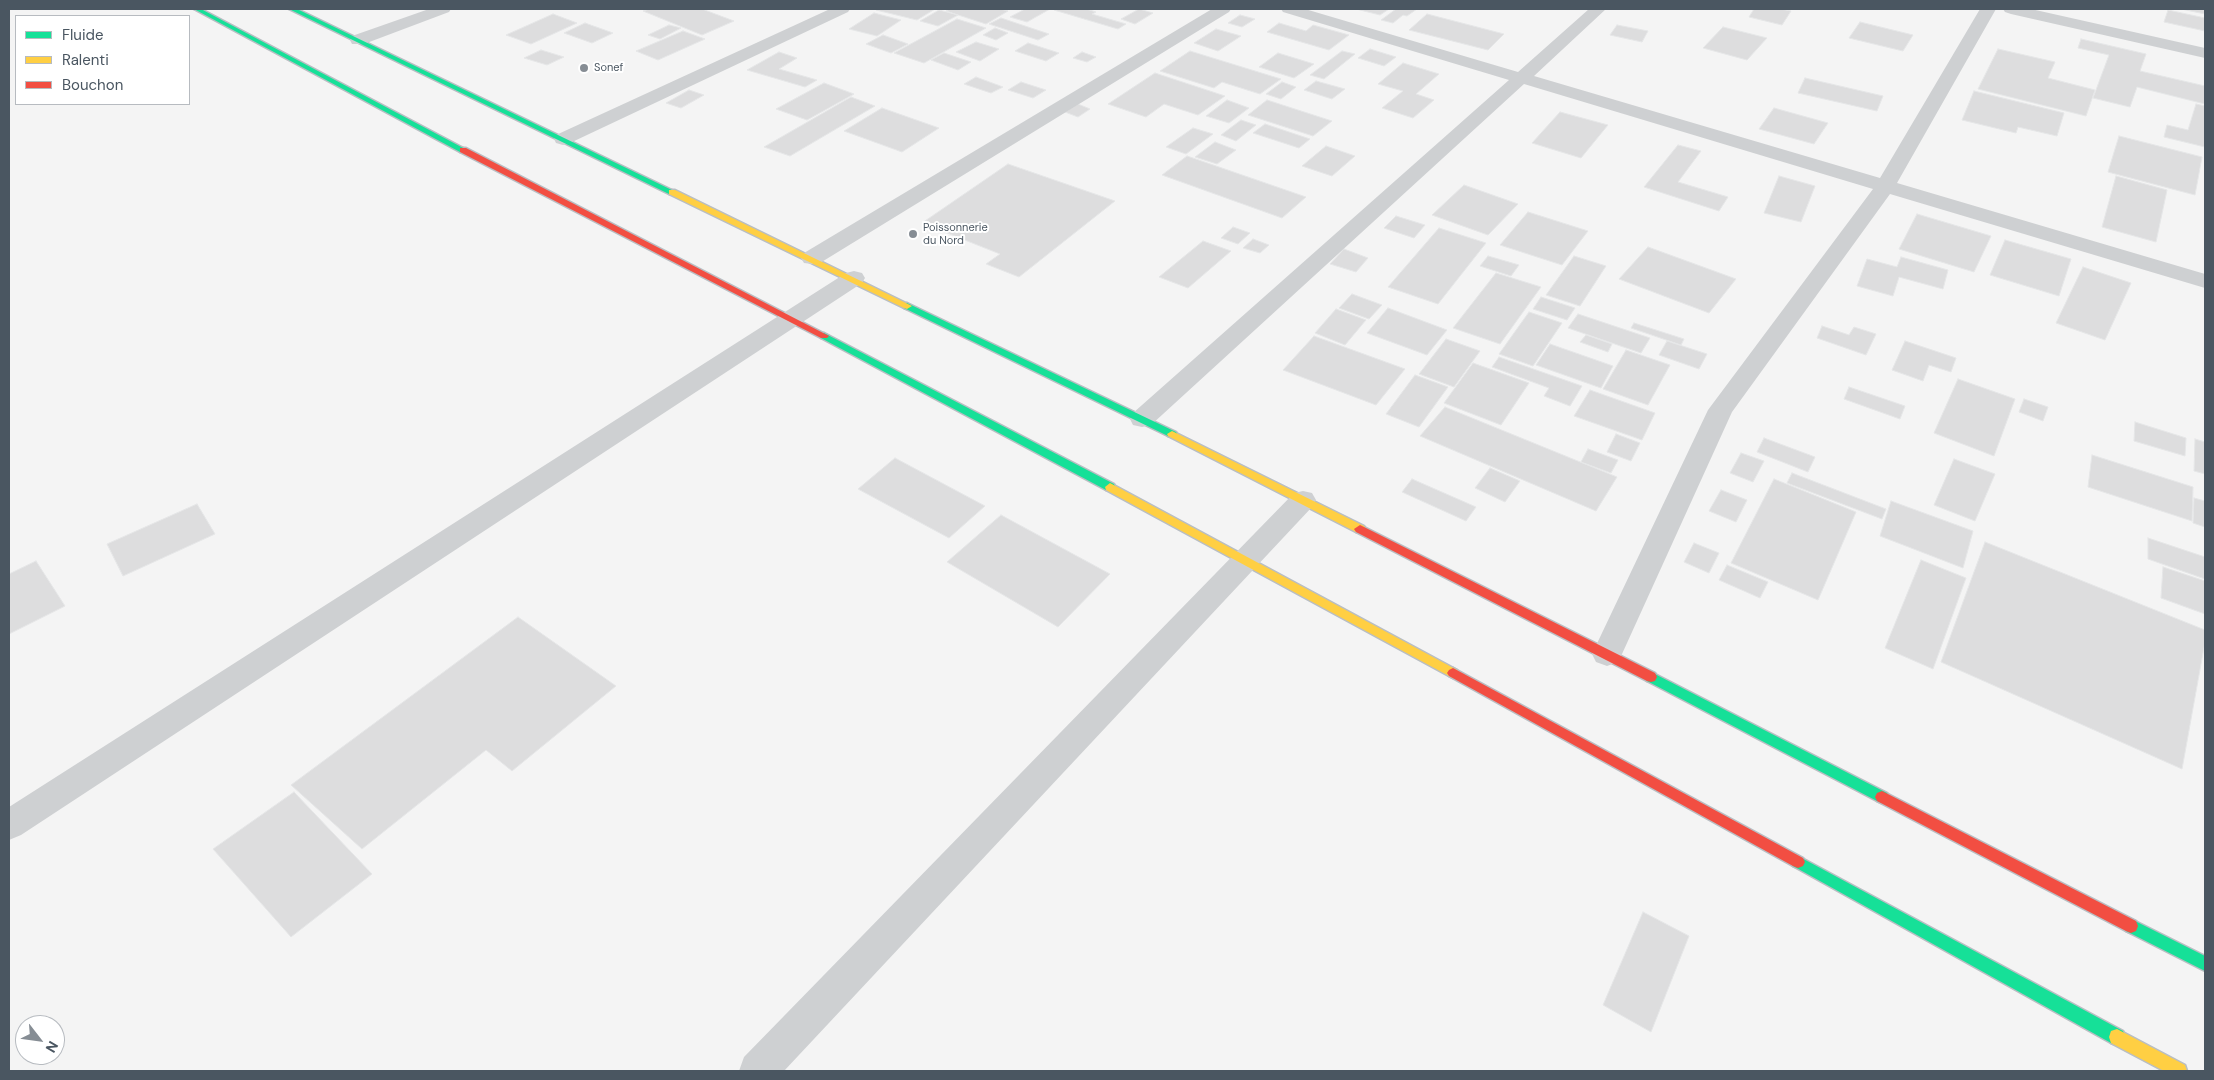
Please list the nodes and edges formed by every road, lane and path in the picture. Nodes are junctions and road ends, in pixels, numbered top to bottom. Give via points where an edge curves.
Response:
1 (197, 9) edge
2 (292, 9) edge
3 (444, 9) edge
4 (842, 9) edge
5 (1223, 9) edge
6 (1289, 9) edge
7 (1598, 9) edge
8 (1988, 9) edge
9 (2011, 9) edge
10 (358, 40) junction
11 (2205, 53) edge
12 (1522, 79) junction
13 (563, 139) junction
14 (1885, 187) junction
15 (812, 258) junction
16 (854, 278) junction
17 (2205, 281) edge
18 (791, 318) junction
19 (1142, 418) junction
20 (1303, 500) junction
21 (1247, 560) junction
22 (1607, 654) junction
23 (9, 825) edge
24 (2205, 964) edge
25 (758, 1071) edge
26 (2180, 1071) edge

1 - 18 highway
2 - 10 highway
3 - 10 street
4 - 13 street
5 - 15 street
6 - 12 street
7 - 12 street
8 - 14 street
9 - 11 street
10 - 13 highway
12 - 14 street
12 - 19 street
13 - 15 highway
14 - 17 street
14 - 22 street via 1720,410
15 - 16 highway
16 - 18 street
16 - 19 highway
18 - 21 highway
18 - 23 street
19 - 20 highway
20 - 21 street
20 - 22 highway
21 - 25 street
21 - 26 highway
22 - 24 highway

